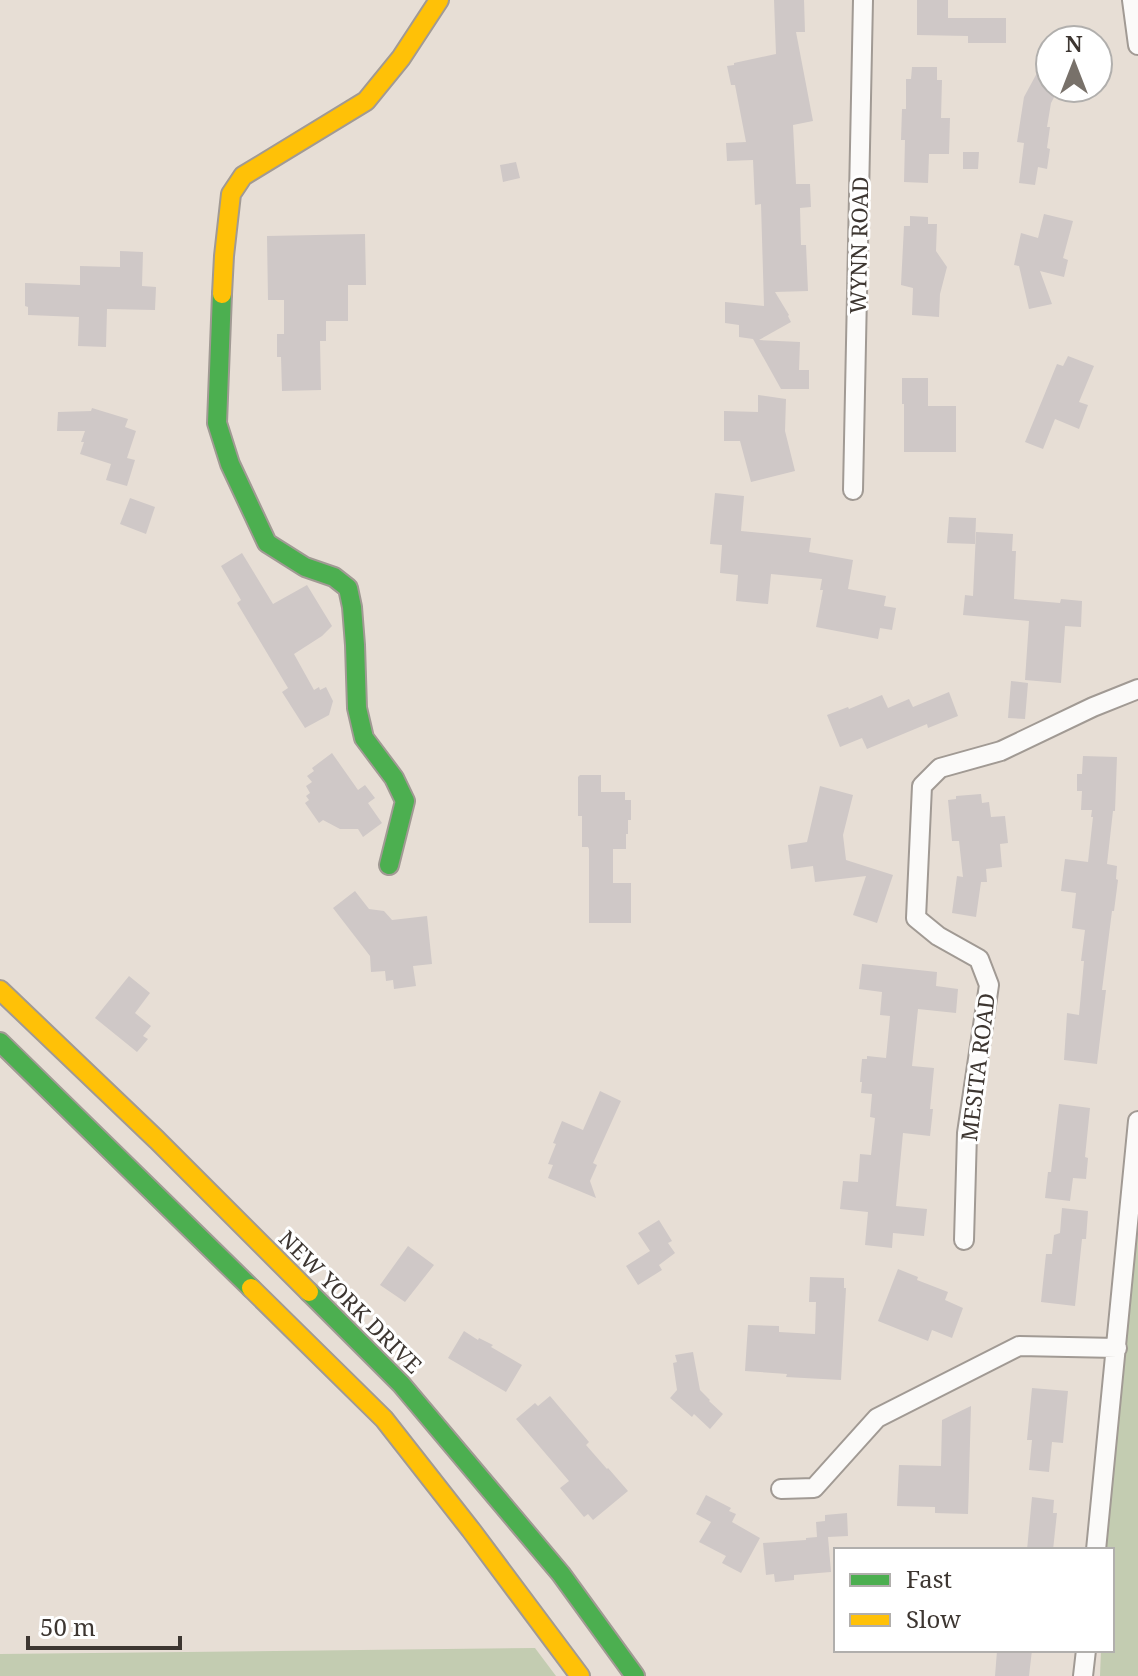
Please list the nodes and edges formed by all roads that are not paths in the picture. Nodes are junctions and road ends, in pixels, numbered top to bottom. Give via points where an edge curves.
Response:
1 (439, 0) edge
2 (863, 0) edge
3 (1132, 0) edge
4 (1138, 45) edge
5 (853, 490) dead end
6 (1138, 689) edge
7 (389, 865) dead end
8 (0, 990) edge
9 (0, 1042) edge
10 (1138, 1121) edge
11 (964, 1240) dead end
12 (1117, 1348) junction
13 (781, 1489) dead end
14 (1096, 1548) edge
15 (1086, 1652) edge
16 (580, 1676) edge
17 (635, 1676) edge
18 (1083, 1676) edge

1 - 7 main road via 366,101 243,176 231,194 224,256 217,423 267,543 348,588 364,738 405,801
2 - 5 street, WYNN ROAD
3 - 4 street
6 - 11 street, MESITA ROAD via 1001,751 940,768 922,786 916,918 979,959 989,985 967,1133
8 - 17 main road, NEW YORK DRIVE via 401,1384 561,1574
9 - 16 main road via 384,1419
10 - 12 street
12 - 13 street via 1019,1346 877,1418 814,1488
12 - 14 street
15 - 18 street

